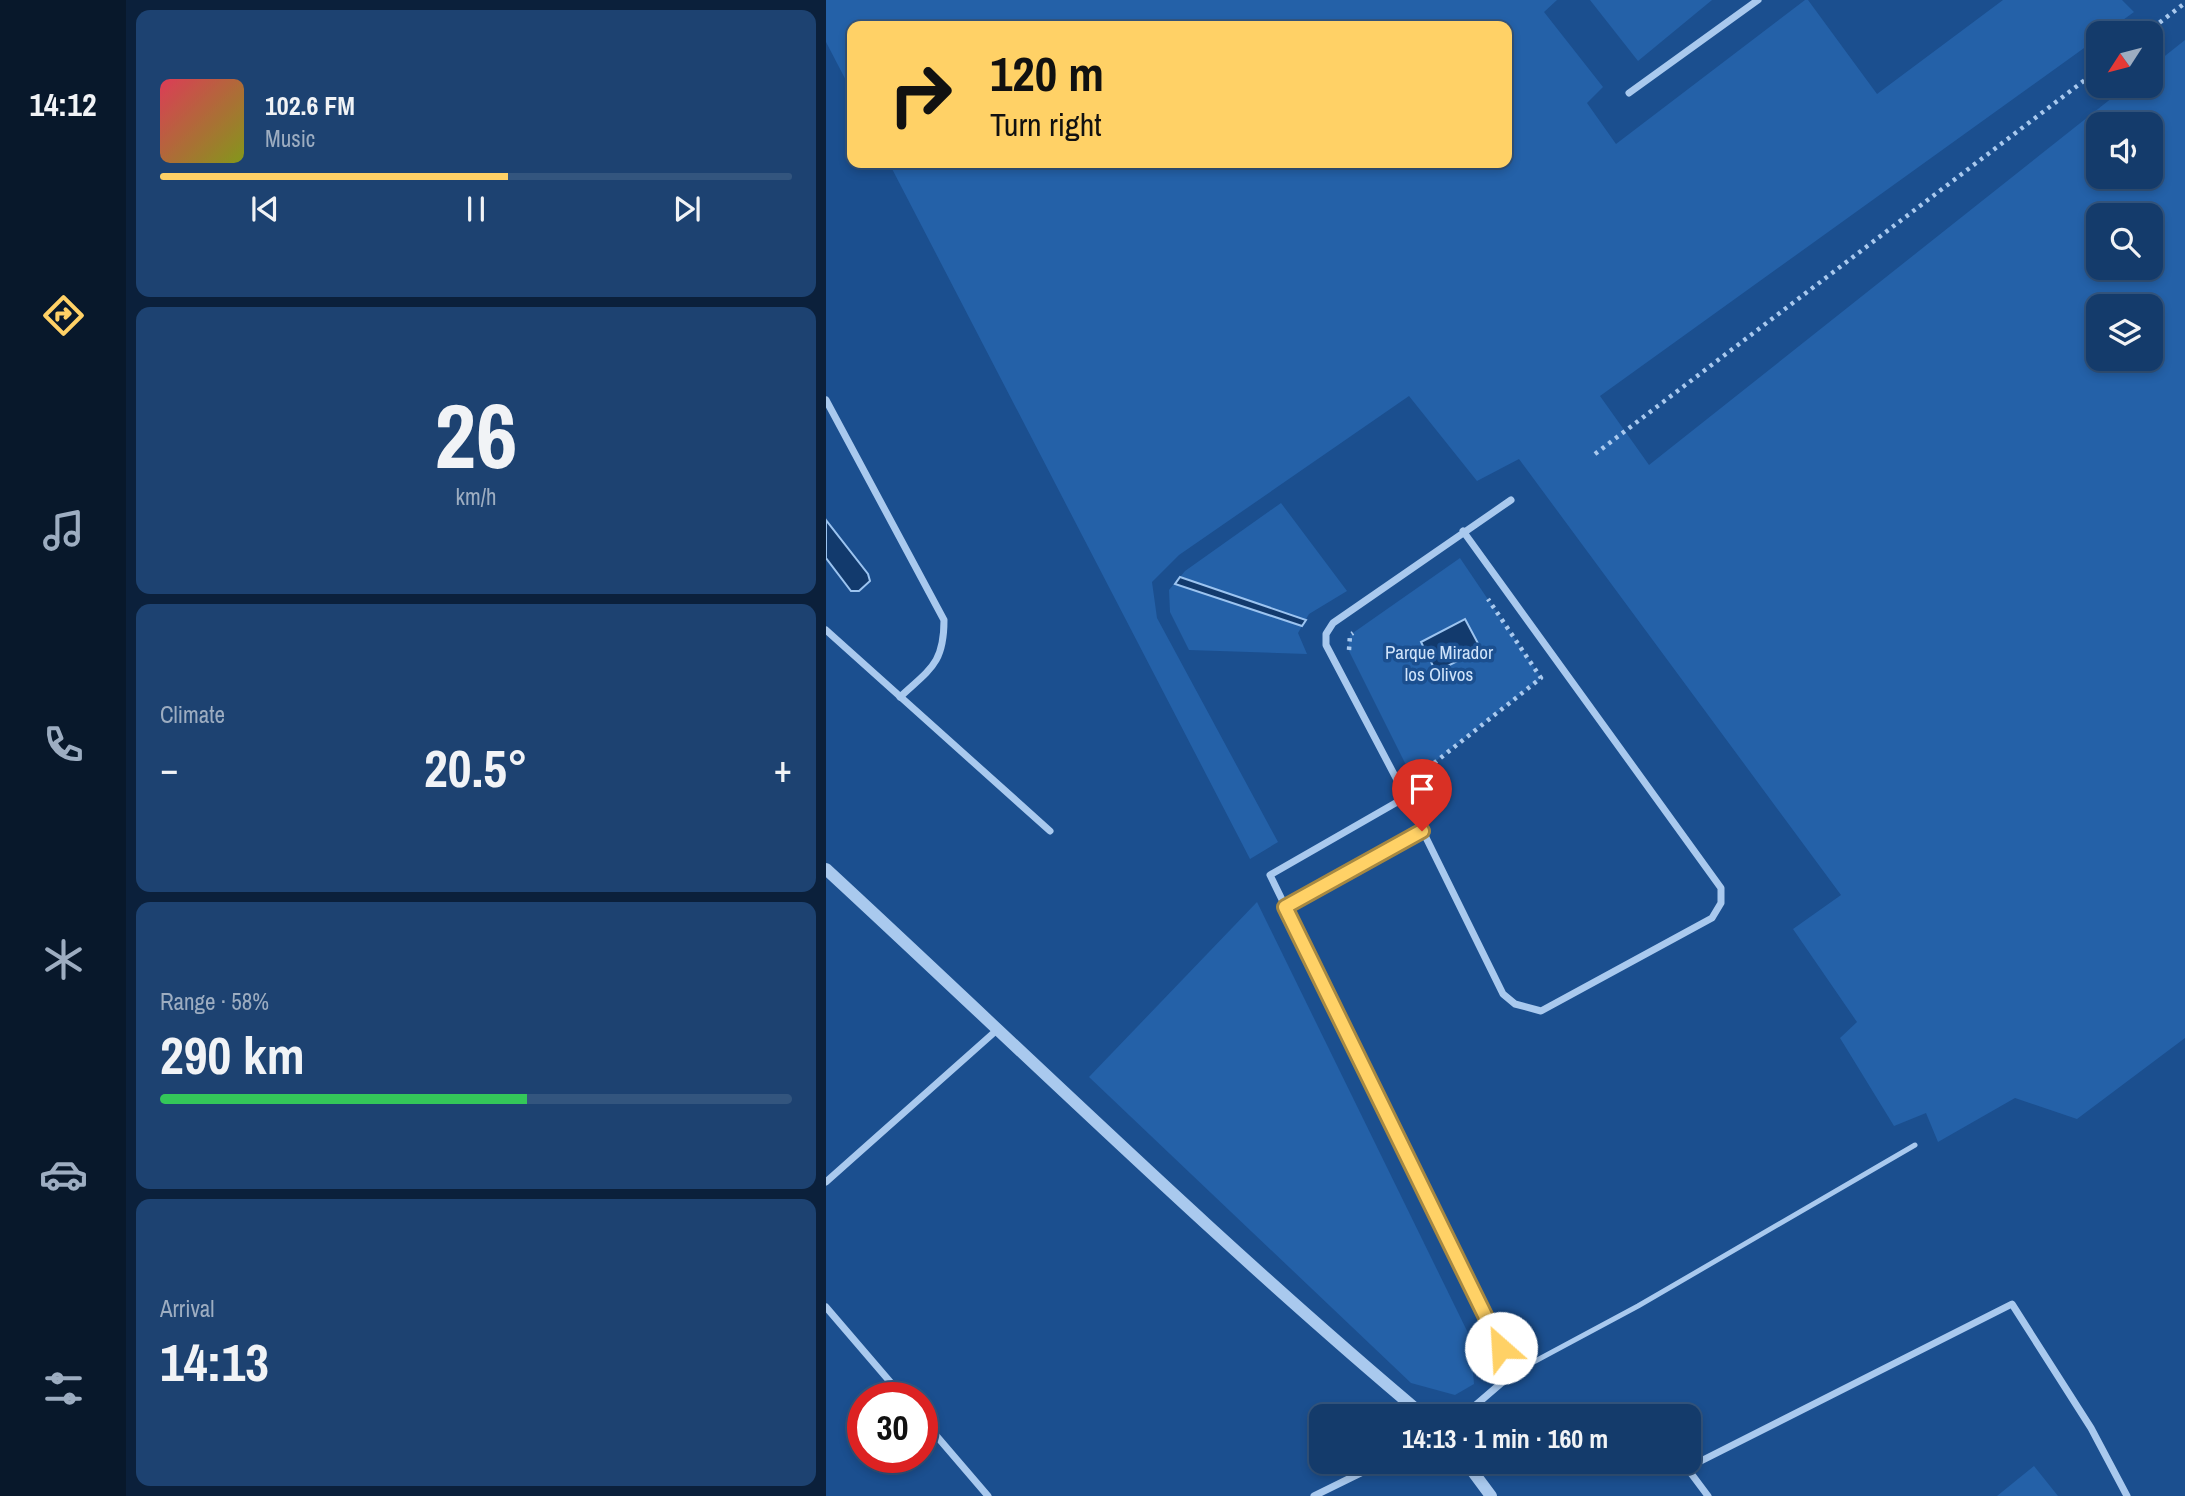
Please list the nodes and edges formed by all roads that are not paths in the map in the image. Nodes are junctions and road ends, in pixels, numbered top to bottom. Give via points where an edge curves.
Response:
1 (1758, 0) edge
2 (1629, 93) dead end
3 (826, 400) edge
4 (1511, 500) dead end
5 (1463, 531) junction
6 (826, 630) edge
7 (900, 697) junction
8 (1406, 797) junction
9 (1050, 831) dead end
10 (1422, 831) junction
11 (826, 869) edge
12 (1285, 907) junction
13 (998, 1028) junction
14 (1915, 1144) dead end
15 (826, 1182) edge
16 (826, 1307) edge
17 (1513, 1373) junction
18 (890, 1382) edge
19 (1410, 1404) edge
20 (1477, 1404) edge
21 (938, 1438) edge
22 (1359, 1474) edge
23 (1475, 1474) edge
24 (988, 1496) edge
25 (1314, 1496) edge
26 (1491, 1496) edge
27 (1708, 1496) edge
28 (2127, 1496) edge

1 - 2 street
3 - 7 street via 944,620 938,661
4 - 5 street
5 - 8 street via 1333,623 1326,634 1326,645
5 - 10 street via 1721,888 1721,902 1712,918 1541,1011 1527,1009 1503,994
6 - 7 street
7 - 9 street
8 - 10 street
8 - 12 street via 1270,875
10 - 12 street
11 - 13 street
12 - 17 street
13 - 15 street
13 - 19 street via 1214,1230
14 - 17 lane via 1638,1306
16 - 18 street
17 - 20 street
21 - 24 street
22 - 25 street
23 - 26 street
27 - 28 street via 1687,1468 2012,1304 2091,1428

